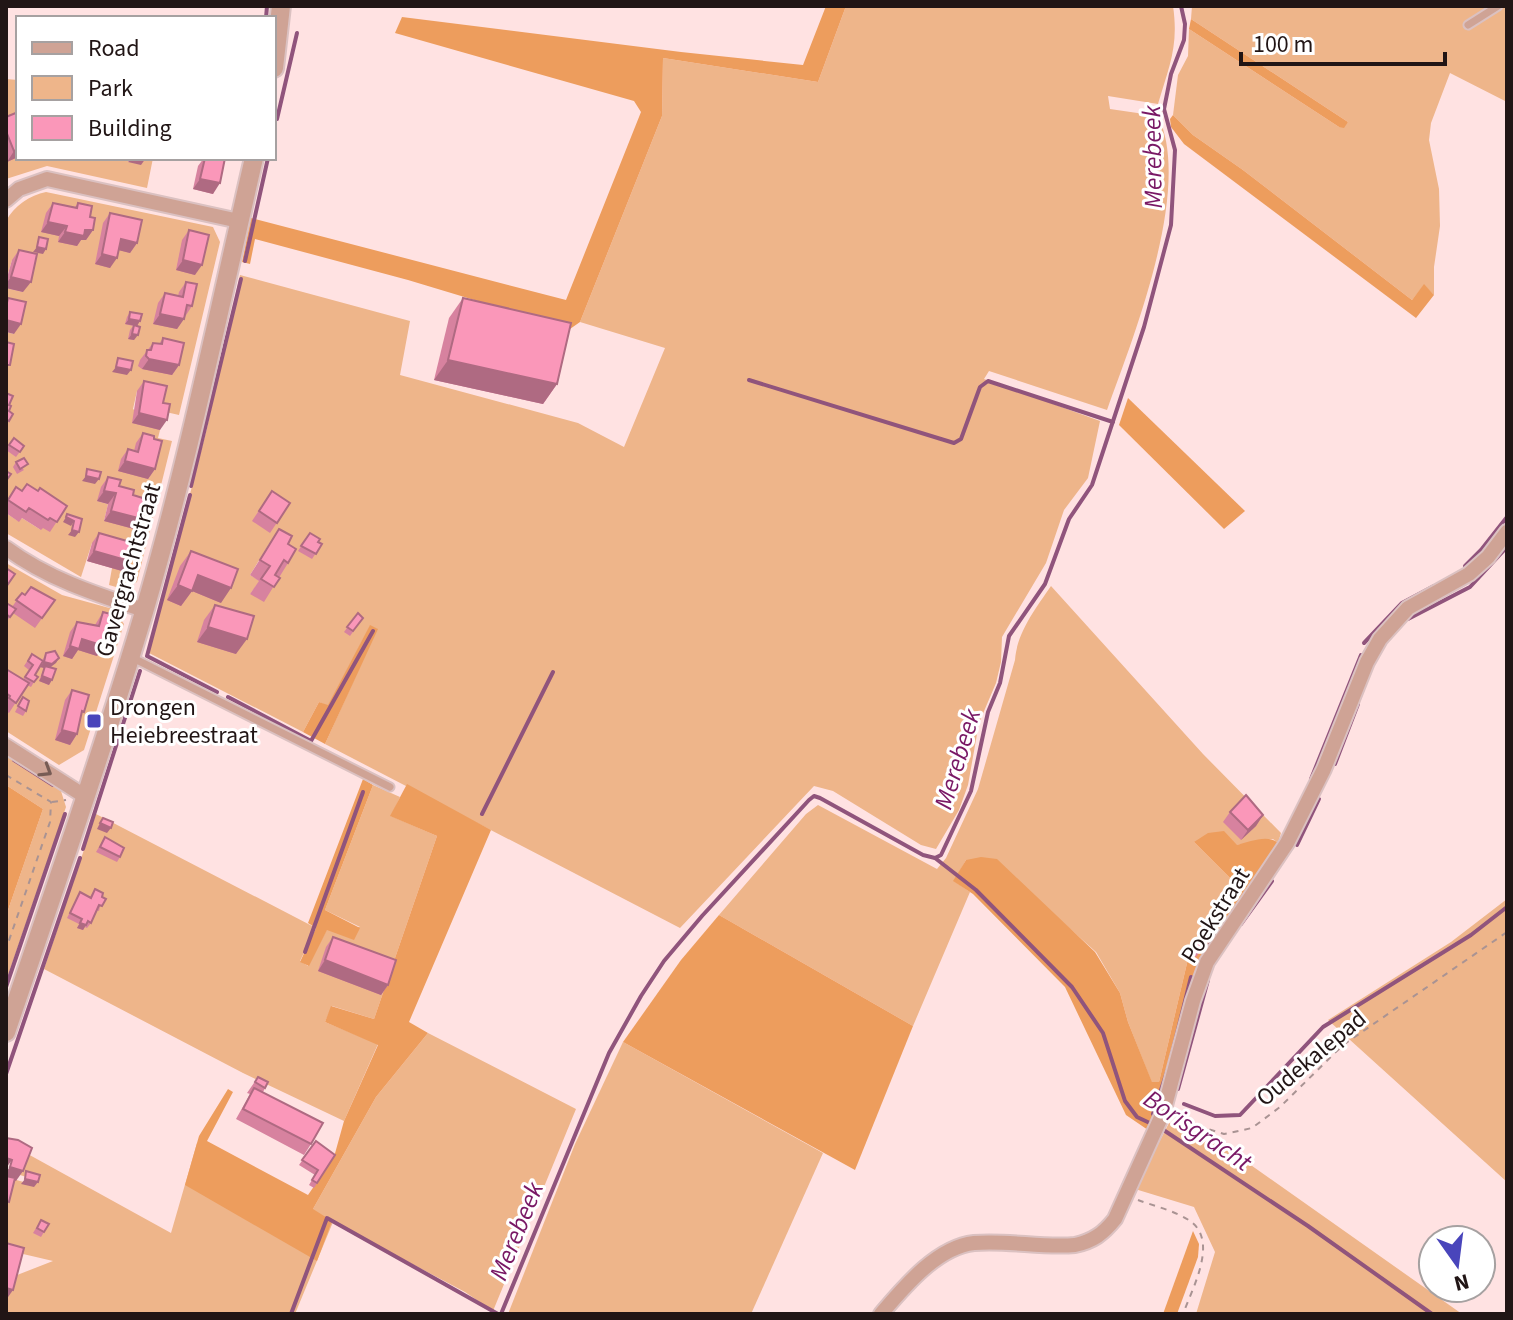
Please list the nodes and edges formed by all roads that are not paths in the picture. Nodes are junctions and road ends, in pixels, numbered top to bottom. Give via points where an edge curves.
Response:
1 (281, 6) edge
2 (1498, 6) edge
3 (1468, 25) dead end
4 (276, 50) edge
5 (254, 160) edge
6 (6, 200) edge
7 (239, 221) junction
8 (1507, 532) edge
9 (6, 548) edge
10 (144, 610) junction
11 (130, 656) junction
12 (6, 746) edge
13 (390, 787) dead end
14 (86, 797) junction
15 (6, 1032) edge
16 (881, 1314) edge

1 - 4 street
2 - 3 lane
5 - 7 street, Gavergrachtstraat
6 - 7 street via 47,179
7 - 10 street, Gavergrachtstraat
8 - 16 street, Poekstraat via 1469,574 1408,608 1380,639 1287,843 1207,962 1158,1124 1115,1219 1089,1242 973,1243 956,1248 927,1268
9 - 10 street via 77,588
10 - 11 street, Gavergrachtstraat
11 - 13 lane
11 - 14 street, Gavergrachtstraat
12 -> 14 street
14 - 15 street, Gavergrachtstraat

